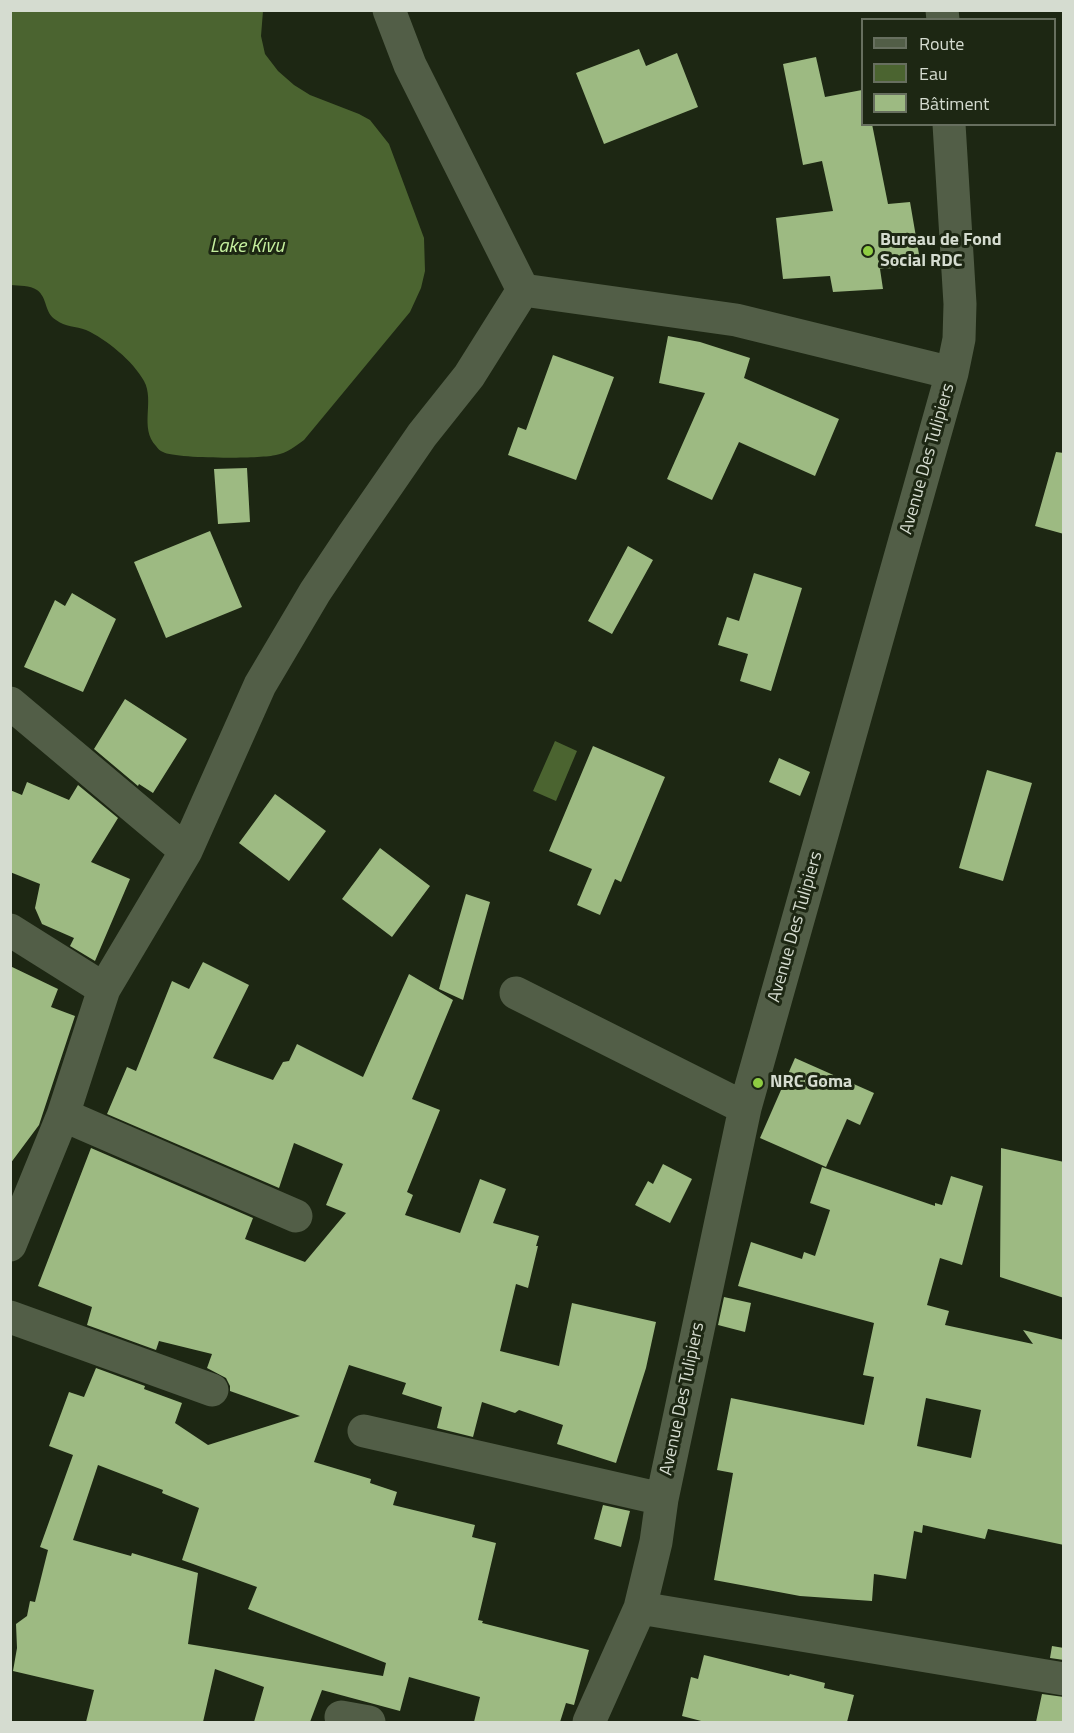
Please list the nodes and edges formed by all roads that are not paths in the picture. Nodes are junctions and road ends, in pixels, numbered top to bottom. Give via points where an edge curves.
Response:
1 (389, 10) edge
2 (949, 126) edge
3 (523, 290) junction
4 (952, 373) junction
5 (10, 703) edge
6 (186, 851) junction
7 (10, 930) edge
8 (104, 988) junction
9 (516, 993) dead end
10 (745, 1108) junction
11 (63, 1115) junction
12 (296, 1216) dead end
13 (10, 1245) edge
14 (10, 1317) edge
15 (212, 1390) dead end
16 (364, 1431) dead end
17 (662, 1499) junction
18 (639, 1608) junction
19 (1064, 1679) edge
20 (589, 1722) edge

1 - 3 street via 410,65
2 - 4 street, Avenue Des Tulipiers via 960,304 959,339
3 - 4 street via 736,320
3 - 6 street via 469,376 422,435 315,592 261,685
4 - 10 street, Avenue Des Tulipiers
5 - 6 street
6 - 8 street
7 - 8 street
8 - 11 street
9 - 10 street
10 - 17 street, Avenue Des Tulipiers
11 - 12 street
11 - 13 street
14 - 15 street
16 - 17 street
17 - 18 street, Avenue Des Tulipiers via 656,1542
18 - 19 street
18 - 20 street, Avenue Des Tulipiers

